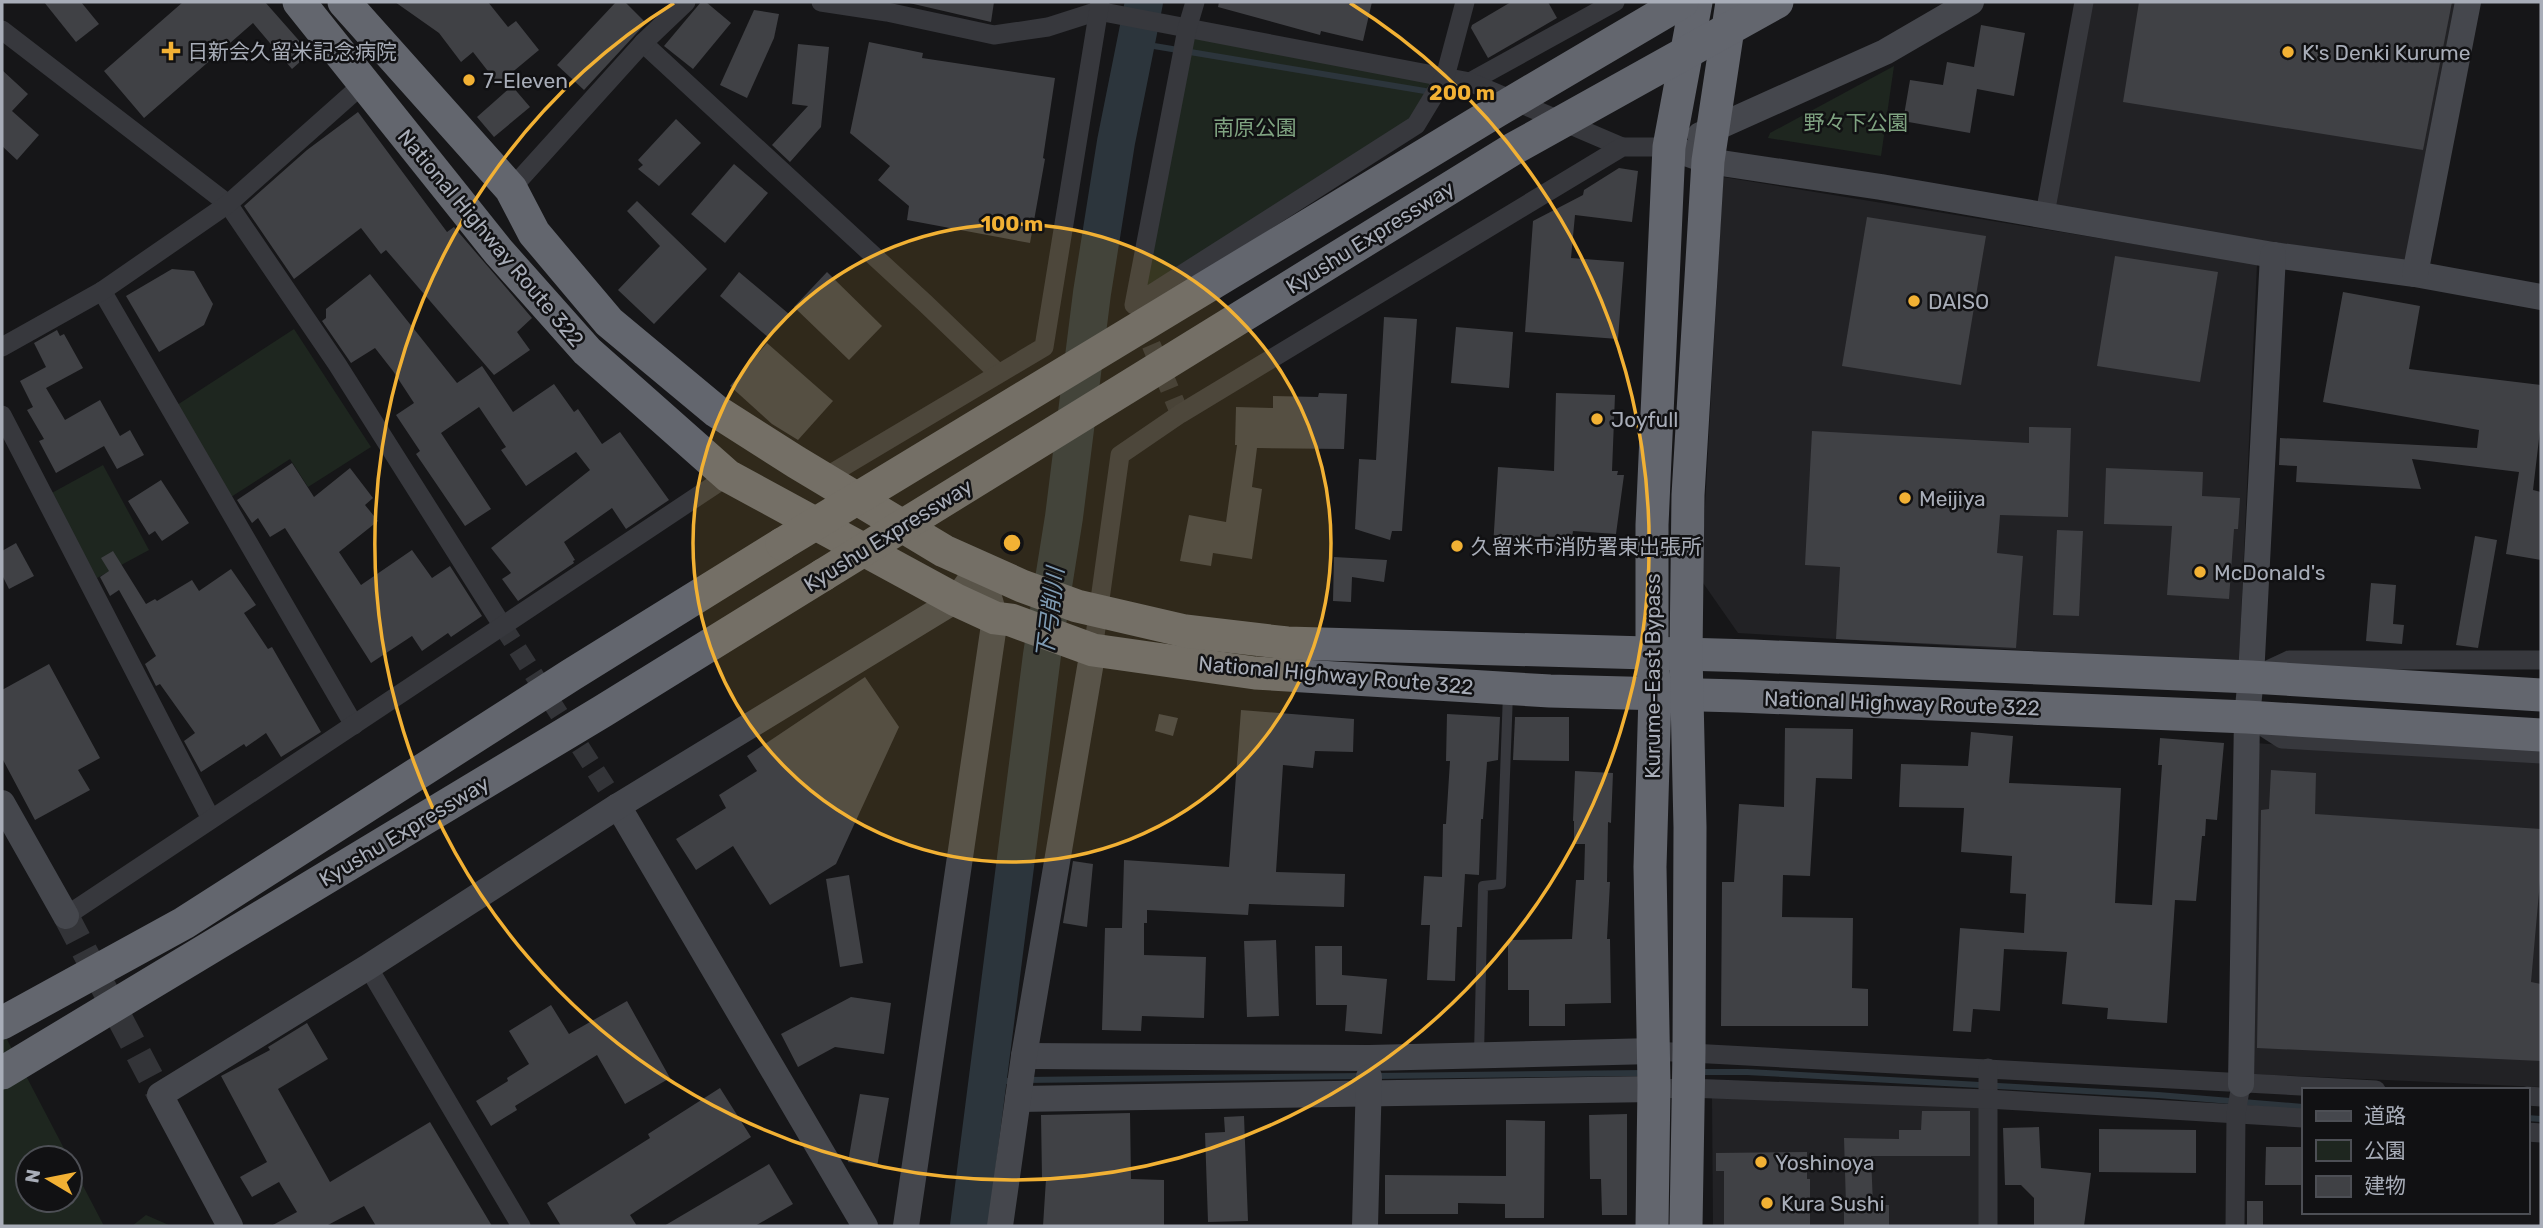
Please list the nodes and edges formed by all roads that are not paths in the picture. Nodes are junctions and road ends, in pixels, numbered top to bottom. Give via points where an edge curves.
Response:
1 (299, 2) edge
2 (344, 2) edge
3 (686, 2) edge
4 (821, 2) edge
5 (1195, 2) edge
6 (1465, 2) edge
7 (1615, 2) edge
8 (1682, 2) edge
9 (1696, 2) edge
10 (1732, 2) edge
11 (1777, 2) edge
12 (1971, 2) edge
13 (2084, 2) edge
14 (2468, 2) edge
15 (1099, 6) edge
16 (888, 7) edge
17 (1187, 29) junction
18 (2, 30) edge
19 (643, 43) junction
20 (1445, 77) junction
21 (1470, 82) junction
22 (363, 84) junction
23 (1711, 146) junction
24 (1622, 147) junction
25 (1669, 147) junction
26 (511, 190) junction
27 (228, 204) junction
28 (2045, 214) junction
29 (2273, 255) junction
30 (2415, 274) junction
31 (102, 290) junction
32 (2541, 297) edge
33 (2, 347) edge
34 (998, 373) junction
35 (2, 415) edge
36 (729, 476) junction
37 (824, 478) junction
38 (980, 566) junction
39 (956, 600) junction
40 (1087, 610) junction
41 (1003, 619) junction
42 (502, 625) junction
43 (1082, 647) junction
44 (1652, 654) junction
45 (1686, 654) junction
46 (2541, 660) edge
47 (2251, 677) junction
48 (1509, 689) junction
49 (1671, 695) junction
50 (2541, 695) edge
51 (2246, 717) junction
52 (354, 725) junction
53 (2541, 735) edge
54 (2541, 754) edge
55 (2, 803) edge
56 (618, 806) junction
57 (211, 819) junction
58 (66, 916) joint
59 (368, 967) junction
60 (2, 1023) edge
61 (1479, 1055) junction
62 (1024, 1056) junction
63 (1369, 1058) junction
64 (1987, 1068) junction
65 (1654, 1071) junction
66 (1688, 1071) junction
67 (2, 1073) edge
68 (2241, 1084) junction
69 (2331, 1088) edge
70 (1368, 1094) junction
71 (1018, 1099) junction
72 (1987, 1099) junction
73 (2236, 1114) junction
74 (2302, 1118) edge
75 (230, 1226) edge
76 (521, 1226) edge
77 (865, 1226) edge
78 (906, 1226) edge
79 (1000, 1226) edge
80 (1364, 1226) edge
81 (1652, 1226) edge
82 (1686, 1226) edge
83 (1988, 1226) edge
84 (2235, 1226) edge

1 - 22 highway, National Highway Route 322
2 - 26 highway, National Highway Route 322
3 - 19 street
4 - 16 street
5 - 17 street
6 - 20 street
7 - 21 street
8 - 60 highway, Kyushu Expressway, bridge via 782,544 184,923
9 - 25 highway, Kurume-East Bypass
10 - 23 highway, Kurume-East Bypass
11 - 67 highway, Kyushu Expressway, bridge via 1513,149 591,719
12 - 23 street
13 - 28 street
14 - 30 street
15 - 16 street via 1048,27 994,35
15 - 17 street
15 - 34 street via 1044,347
17 - 20 street
17 - 20 street via 1134,305 1416,125
18 - 27 street
19 - 26 street
19 - 34 street
20 - 21 street
21 - 24 street
22 - 27 street
22 - 36 highway, National Highway Route 322 via 498,251 587,351
23 - 25 street
23 - 28 street via 1881,187
23 - 45 highway, Kurume-East Bypass via 1688,495
24 - 25 street
24 - 40 street via 1120,455
25 - 44 highway, Kurume-East Bypass via 1652,525
26 - 37 highway, National Highway Route 322 via 534,233 609,322 716,411
27 - 31 street
27 - 42 street via 337,364
28 - 29 street
29 - 30 street
29 - 47 street
30 - 32 street
31 - 33 street
31 - 52 street
34 - 37 street
35 - 57 street
36 - 39 highway, National Highway Route 322
36 - 42 street
37 - 38 highway, National Highway Route 322 via 944,551
38 - 39 street
38 - 40 highway, National Highway Route 322
38 - 41 street
39 - 41 highway, National Highway Route 322
39 - 56 street
40 - 43 street
40 - 44 highway, National Highway Route 322 via 1185,631 1287,643
41 - 43 highway, National Highway Route 322
41 - 78 street
42 - 52 street
43 - 48 highway, National Highway Route 322 via 1255,673
43 - 62 street
44 - 45 highway, National Highway Route 322
44 - 49 highway, Kurume-East Bypass
45 - 47 highway, National Highway Route 322
45 - 49 highway, Kurume-East Bypass
46 - 47 street via 2289,660
47 - 50 highway, National Highway Route 322
47 - 51 street
48 - 49 highway, National Highway Route 322
48 - 61 lane via 1501,884 1483,886
49 - 51 highway, National Highway Route 322
49 - 65 highway, Kurume-East Bypass via 1650,867
49 - 66 highway, Kurume-East Bypass via 1690,828
51 - 53 highway, National Highway Route 322
51 - 54 street via 2282,739
51 - 68 street
52 - 57 street
55 - 58 street
56 - 59 street
56 - 77 street
57 - 58 street
59 - 75 street via 160,1095
59 - 76 street
61 - 63 street
61 - 65 street
62 - 63 street
62 - 71 street
63 - 70 street
64 - 66 street
64 - 68 street
64 - 72 street
65 - 66 street
65 - 66 street
65 - 70 street
65 - 81 highway, Kurume-East Bypass
66 - 72 street
66 - 82 highway, Kurume-East Bypass
68 - 69 street
68 - 73 street
70 - 71 street
70 - 80 street
71 - 79 street
72 - 73 street
72 - 83 street
73 - 74 street
73 - 84 street

